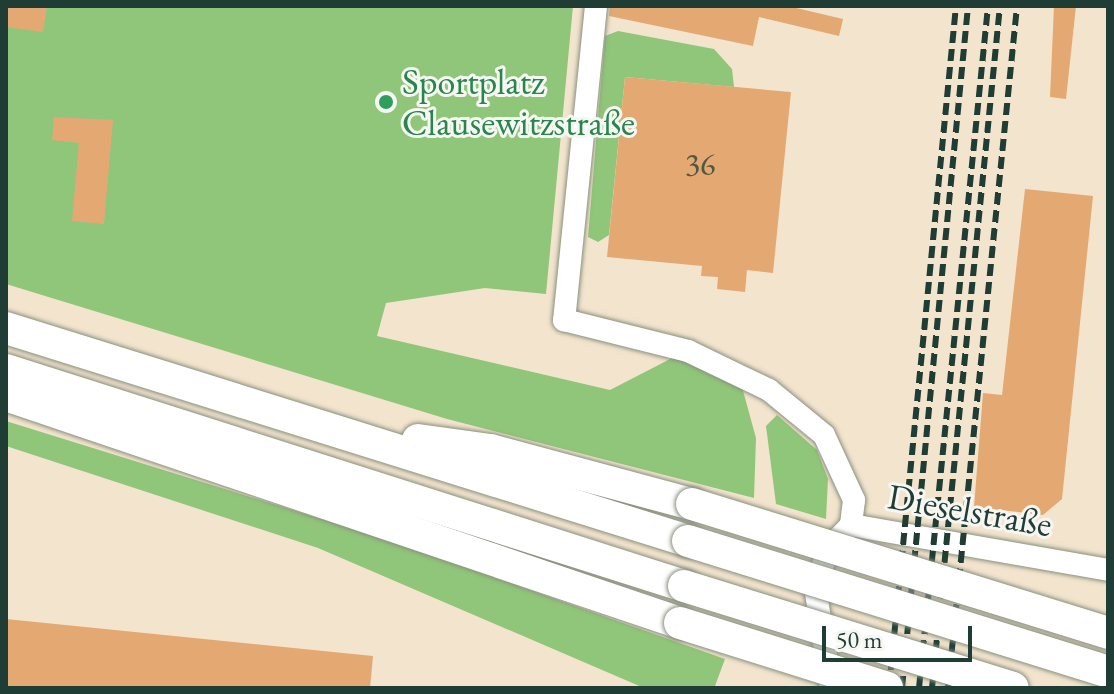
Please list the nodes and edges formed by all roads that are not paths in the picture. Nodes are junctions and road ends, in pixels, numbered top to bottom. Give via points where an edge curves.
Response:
1 (596, 6) edge
2 (6, 328) edge
3 (6, 370) edge
4 (6, 395) edge
5 (343, 429) junction
6 (851, 525) junction
7 (1108, 570) edge
8 (1108, 633) edge
9 (1108, 672) edge
10 (831, 688) edge
11 (887, 688) edge
12 (1013, 688) edge

1 - 6 street via 564,320 688,351 769,390 824,435 854,500
2 - 5 highway
3 - 12 highway, bridge
4 - 11 highway, bridge
5 - 8 highway, bridge via 490,450 692,504
5 - 9 highway, bridge
6 - 7 street, Dieselstraße
6 - 10 street, Dieselstraße via 829,548 815,587

